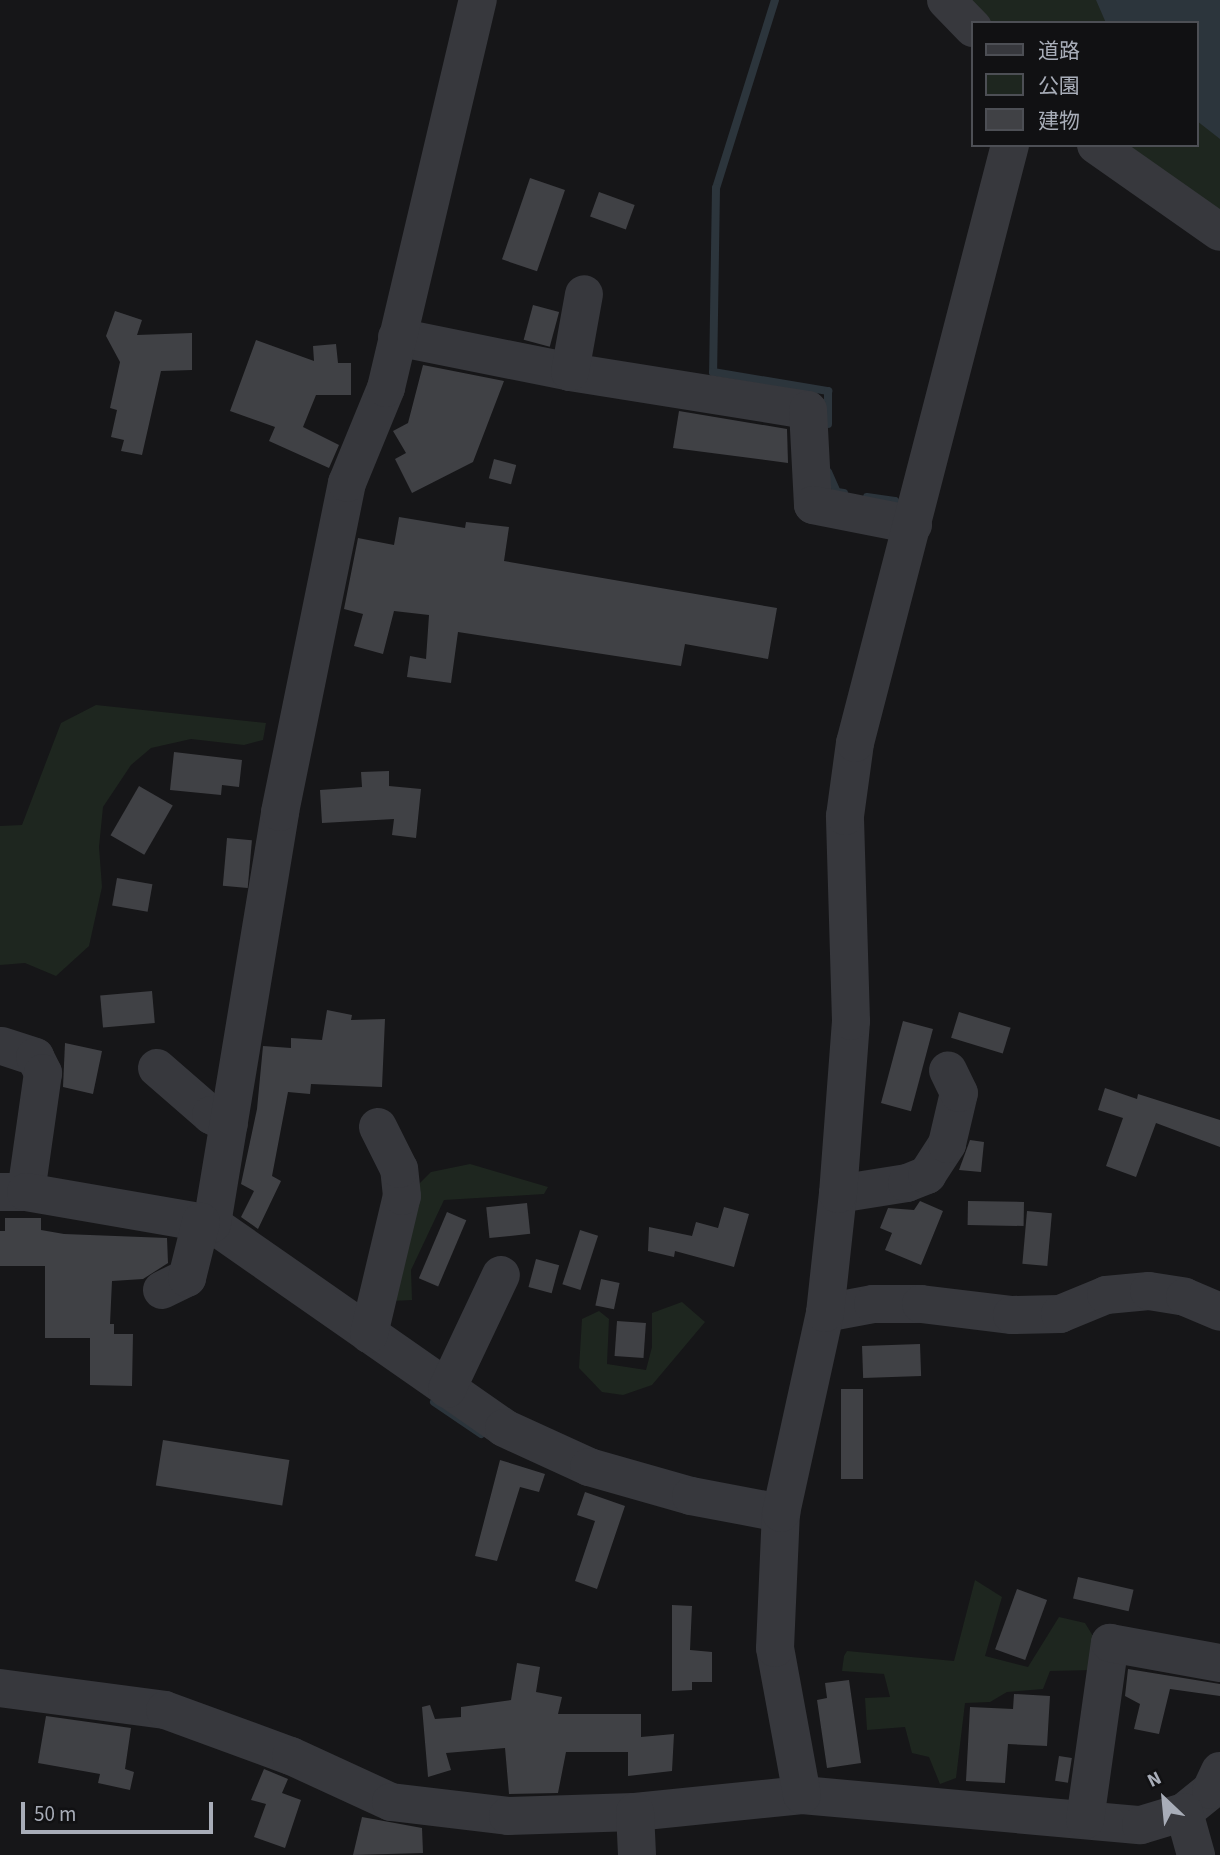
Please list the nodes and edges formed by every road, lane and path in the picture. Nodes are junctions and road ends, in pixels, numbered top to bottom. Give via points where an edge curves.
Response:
1 (478, 0) edge
2 (946, 0) edge
3 (972, 27) edge
4 (1009, 147) edge
5 (1099, 147) edge
6 (1220, 232) edge
7 (584, 294) dead end
8 (397, 337) junction
9 (570, 372) junction
10 (913, 525) junction
11 (2, 1046) dead end
12 (157, 1068) dead end
13 (948, 1070) dead end
14 (229, 1124) junction
15 (378, 1127) dead end
16 (13, 1192) edge
17 (838, 1194) junction
18 (207, 1223) junction
19 (501, 1275) dead end
20 (162, 1290) dead end
21 (1220, 1312) edge
22 (825, 1313) junction
23 (369, 1334) junction
24 (447, 1389) junction
25 (781, 1513) junction
26 (1220, 1663) edge
27 (0, 1688) edge
28 (1220, 1771) edge
29 (802, 1796) junction
30 (635, 1812) junction
31 (1184, 1812) junction
32 (1085, 1821) junction
33 (637, 1855) edge
34 (1196, 1855) edge

1 - 8 street
2 - 3 street
4 - 10 street
5 - 6 street
7 - 9 street
8 - 9 street
8 - 14 street via 386,388 347,483 280,812
9 - 10 street via 808,410 813,505
10 - 17 street via 855,743 845,816 851,1021
11 - 16 street via 35,1057 43,1073
12 - 14 street via 211,1115
13 - 17 street via 958,1093 947,1144 928,1174 907,1183
14 - 18 street
15 - 23 street via 400,1169 402,1196
16 - 18 street
17 - 22 street
18 - 20 street via 187,1278
18 - 23 street
19 - 24 street
21 - 22 street via 1185,1297 1149,1291 1107,1295 1060,1314 1012,1315 921,1304 873,1304
22 - 25 street
23 - 24 street
24 - 25 street via 504,1429 589,1467 691,1496
25 - 29 street via 775,1648
26 - 32 street via 1110,1643
27 - 30 street via 165,1710 291,1756 391,1802 508,1816
28 - 31 street via 1211,1790
29 - 30 street
29 - 32 street
30 - 33 street
31 - 32 street via 1141,1825
31 - 34 street

